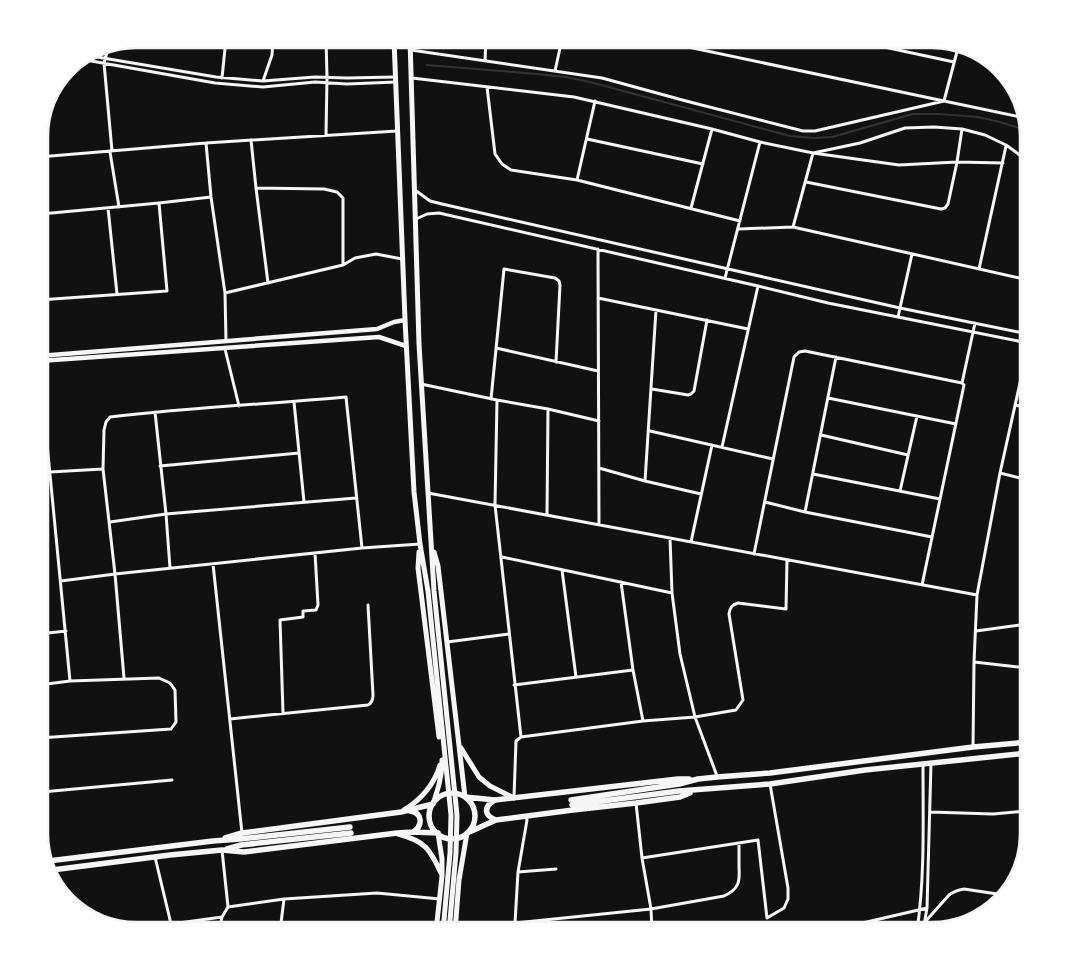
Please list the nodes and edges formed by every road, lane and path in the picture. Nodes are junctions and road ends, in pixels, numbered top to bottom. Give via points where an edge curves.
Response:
1 (225, 48) edge
2 (272, 48) edge
3 (326, 48) edge
4 (394, 48) edge
5 (486, 48) edge
6 (560, 48) edge
7 (699, 48) edge
8 (888, 48) edge
9 (411, 50) joint
10 (956, 51) edge
11 (107, 52) edge
12 (96, 57) edge
13 (105, 58) junction
14 (88, 61) edge
15 (485, 61) junction
16 (954, 62) junction
17 (104, 63) junction
18 (555, 71) junction
19 (327, 77) junction
20 (222, 78) junction
21 (412, 78) junction
22 (396, 80) junction
23 (263, 81) junction
24 (327, 83) junction
25 (487, 87) junction
26 (595, 101) junction
27 (944, 101) junction
28 (1018, 116) edge
29 (712, 129) junction
30 (962, 129) junction
31 (398, 131) junction
32 (326, 136) junction
33 (587, 138) junction
34 (251, 140) junction
35 (760, 142) junction
36 (206, 144) junction
37 (1006, 146) junction
38 (111, 152) junction
39 (813, 153) junction
40 (1019, 155) edge
41 (48, 158) edge
42 (957, 162) junction
43 (1003, 162) junction
44 (703, 164) junction
45 (577, 180) junction
46 (806, 182) junction
47 (256, 188) junction
48 (415, 190) junction
49 (211, 197) junction
50 (159, 203) junction
51 (119, 207) junction
52 (108, 208) junction
53 (691, 208) junction
54 (48, 213) edge
55 (416, 220) junction
56 (740, 221) junction
57 (544, 227) junction
58 (793, 227) junction
59 (738, 229) junction
60 (542, 236) junction
61 (598, 248) junction
62 (912, 254) junction
63 (402, 259) junction
64 (344, 265) junction
65 (727, 269) junction
66 (979, 269) junction
67 (725, 278) junction
68 (1019, 278) edge
69 (268, 283) junction
70 (758, 286) junction
71 (225, 292) junction
72 (117, 294) junction
73 (598, 298) junction
74 (48, 299) edge
75 (900, 308) junction
76 (656, 310) junction
77 (898, 317) junction
78 (405, 320) junction
79 (707, 320) junction
80 (975, 323) junction
81 (748, 329) junction
82 (973, 332) junction
83 (1019, 332) edge
84 (226, 341) junction
85 (1019, 341) edge
86 (189, 344) junction
87 (419, 344) junction
88 (406, 346) junction
89 (225, 348) junction
90 (496, 348) junction
91 (190, 351) junction
92 (48, 355) edge
93 (836, 357) junction
94 (48, 360) edge
95 (556, 362) junction
96 (598, 371) junction
97 (962, 383) junction
98 (422, 384) junction
99 (1019, 386) edge
100 (652, 389) junction
101 (828, 398) junction
102 (491, 399) junction
103 (497, 400) junction
104 (294, 402) junction
105 (1015, 405) junction
106 (238, 406) junction
107 (1019, 406) edge
108 (548, 409) junction
109 (155, 412) junction
110 (917, 416) junction
111 (599, 421) junction
112 (956, 424) junction
113 (650, 431) junction
114 (820, 435) junction
115 (712, 445) junction
116 (722, 447) junction
117 (48, 451) edge
118 (299, 453) junction
119 (908, 455) junction
120 (774, 459) junction
121 (160, 466) junction
122 (599, 468) junction
123 (104, 469) junction
124 (50, 472) junction
125 (1000, 473) junction
126 (812, 474) junction
127 (1019, 478) edge
128 (645, 481) junction
129 (900, 491) junction
130 (428, 493) junction
131 (701, 494) junction
132 (356, 498) junction
133 (940, 499) junction
134 (304, 502) junction
135 (764, 502) junction
136 (496, 505) junction
137 (805, 512) junction
138 (166, 514) junction
139 (547, 515) junction
140 (110, 522) junction
141 (599, 525) junction
142 (932, 537) junction
143 (670, 538) junction
144 (691, 542) junction
145 (431, 543) junction
146 (420, 544) junction
147 (362, 548) junction
148 (314, 553) junction
149 (754, 554) junction
150 (502, 557) junction
151 (786, 560) junction
152 (213, 564) junction
153 (170, 568) junction
154 (562, 570) junction
155 (115, 574) junction
156 (61, 581) junction
157 (621, 582) junction
158 (922, 585) junction
159 (431, 591) junction
160 (672, 593) junction
161 (978, 595) junction
162 (368, 605) dead end
163 (1020, 625) edge
164 (66, 631) junction
165 (976, 631) junction
166 (48, 633) edge
167 (509, 634) junction
168 (447, 642) junction
169 (974, 662) junction
170 (1020, 667) edge
171 (633, 670) junction
172 (576, 677) junction
173 (124, 678) junction
174 (70, 681) junction
175 (48, 684) edge
176 (514, 685) junction
177 (282, 713) junction
178 (695, 717) junction
179 (230, 719) junction
180 (643, 721) junction
181 (48, 737) edge
182 (521, 737) junction
183 (1020, 743) edge
184 (460, 747) junction
185 (973, 748) junction
186 (1020, 754) edge
187 (461, 757) junction
188 (442, 760) junction
189 (864, 762) junction
190 (931, 763) junction
191 (923, 764) junction
192 (865, 770) junction
193 (717, 777) junction
194 (698, 779) junction
195 (172, 780) dead end
196 (770, 784) junction
197 (698, 790) junction
198 (48, 791) edge
199 (466, 797) junction
200 (514, 798) junction
201 (495, 800) junction
202 (636, 803) junction
203 (432, 804) junction
204 (409, 811) junction
205 (400, 812) junction
206 (930, 812) junction
207 (1020, 812) edge
208 (526, 816) junction
209 (496, 820) junction
210 (413, 832) junction
211 (467, 832) junction
212 (242, 833) junction
213 (397, 833) junction
214 (438, 833) junction
215 (213, 841) junction
216 (739, 843) junction
217 (134, 850) junction
218 (222, 850) junction
219 (155, 857) junction
220 (642, 858) junction
221 (134, 860) junction
222 (51, 861) edge
223 (556, 869) dead end
224 (55, 870) edge
225 (518, 872) junction
226 (442, 876) junction
227 (459, 880) junction
228 (997, 894) edge
229 (284, 899) junction
230 (440, 899) junction
231 (228, 907) junction
232 (927, 908) junction
233 (651, 909) junction
234 (920, 910) junction
235 (222, 917) junction
236 (171, 922) edge
237 (186, 922) edge
238 (221, 922) edge
239 (281, 922) edge
240 (437, 922) edge
241 (444, 922) edge
242 (450, 922) edge
243 (456, 922) edge
244 (515, 922) edge
245 (525, 922) edge
246 (652, 922) edge
247 (874, 922) edge
248 (918, 922) edge
249 (925, 922) joint

1 - 20 street
2 - 23 street
3 - 19 street
4 - 22 main road
5 - 15 street
6 - 18 street
7 - 27 street
8 - 16 street
9 - 15 street
9 - 21 main road
10 - 16 street
11 - 13 street
12 - 13 street
13 - 17 street
13 - 20 street
14 - 17 street
15 - 18 street
16 - 27 street
17 - 24 street via 215,83 263,87
17 - 38 street
18 - 27 street via 602,78 815,131
19 - 22 street
19 - 23 street
19 - 24 street
20 - 23 street
21 - 25 street
21 - 48 main road
22 - 24 street
22 - 31 main road
24 - 32 street
25 - 26 street
25 - 45 street via 495,154 502,164 511,170
26 - 29 street
26 - 33 street
27 - 28 street
29 - 35 street
29 - 44 street
30 - 37 street via 985,135
30 - 39 street via 905,128 860,143
30 - 42 street
31 - 32 street
31 - 63 main road
32 - 34 street
33 - 44 street
33 - 45 street
34 - 36 street
34 - 47 street
35 - 39 street
35 - 56 street
36 - 38 street
36 - 49 street
37 - 40 street
37 - 43 street
38 - 41 street
38 - 51 street
39 - 42 street via 899,165
39 - 46 street
42 - 43 street
42 - 46 street via 948,204 941,209
43 - 66 street
44 - 53 street
45 - 53 street
46 - 58 street
47 - 64 street via 324,188 344,198
47 - 69 street
48 - 55 main road
48 - 57 street via 442,204
49 - 50 street
49 - 71 street
50 - 51 street
50 - 72 street via 167,291
51 - 52 street
52 - 54 street
52 - 72 street
53 - 56 street
55 - 60 street via 439,213
55 - 87 main road
56 - 59 street
57 - 60 street
57 - 65 street
58 - 59 street
58 - 62 street
59 - 65 street
60 - 61 street
61 - 67 street
61 - 73 street
62 - 66 street
62 - 75 street
63 - 64 street via 376,254 355,258
63 - 78 main road
64 - 69 street
65 - 67 street
65 - 75 street
66 - 68 street
67 - 70 street
69 - 71 street
70 - 77 street
70 - 81 street
71 - 84 street
72 - 74 street
73 - 76 street
73 - 96 street
75 - 77 street
75 - 80 street
76 - 79 street
76 - 100 street
77 - 82 street
78 - 84 street via 377,329
78 - 88 main road
79 - 81 street
79 - 100 street via 694,391 688,395
80 - 82 street
80 - 83 street
81 - 116 street
82 - 85 street
82 - 97 street
84 - 86 street
86 - 91 street
86 - 92 street
87 - 88 main road
87 - 98 main road
88 - 89 street via 379,337
88 - 146 main road
89 - 91 street
89 - 106 street
90 - 95 street
90 - 95 street via 504,269 556,278 560,286
90 - 102 street
91 - 94 street
93 - 97 street
93 - 101 street
93 - 120 street via 805,351 794,357
95 - 96 street
96 - 111 street
97 - 112 street
98 - 102 street
98 - 130 main road
99 - 105 street
100 - 113 street
101 - 110 street
101 - 114 street
102 - 103 street
103 - 108 street
103 - 136 street
104 - 106 street
104 - 118 street
104 - 132 street via 346,397
105 - 107 street
105 - 125 street
106 - 109 street
108 - 111 street
108 - 139 street
109 - 121 street
109 - 123 street via 110,417 104,430
110 - 112 street
110 - 119 street
111 - 122 street
112 - 133 street
113 - 115 street
113 - 128 street
114 - 119 street
114 - 126 street
115 - 116 street
115 - 131 street
116 - 120 street
117 - 124 street
118 - 121 street
118 - 134 street
119 - 129 street
120 - 135 street
121 - 138 street
122 - 128 street
122 - 141 street
123 - 124 street
123 - 140 street
124 - 156 street
125 - 127 street
125 - 161 street
126 - 129 street
126 - 137 street
128 - 131 street
129 - 133 street
130 - 136 street
130 - 145 main road
131 - 144 street
132 - 134 street
132 - 147 street
133 - 142 street
134 - 138 street
135 - 137 street
135 - 149 street
136 - 139 street
136 - 150 street
137 - 142 street
138 - 140 street
138 - 153 street
139 - 141 street
140 - 155 street
141 - 143 street
142 - 158 street
143 - 144 street
143 - 160 street
144 - 149 street
145 - 159 main road
145 - 168 main road via 438,566
146 - 147 street
146 - 159 main road
146 - 188 main road via 418,568
147 - 148 street
148 - 152 street
148 - 177 street via 316,610 303,611 303,617 280,620
149 - 151 street
150 - 154 street
150 - 167 street
151 - 158 street
151 - 178 street via 786,609 738,603 733,604 728,614 743,700 736,710
152 - 153 street
152 - 179 street
153 - 155 street
154 - 157 street
154 - 172 street
155 - 156 street
155 - 173 street
156 - 164 street
157 - 160 street
157 - 171 street
158 - 161 street
159 - 241 main road via 451,815
159 - 242 main road via 457,814
160 - 178 street via 680,654
161 - 165 street
162 - 177 street via 373,696 370,704
163 - 165 street
164 - 166 street
164 - 174 street
165 - 169 street
167 - 168 street
167 - 176 street
168 - 184 main road
169 - 170 street
169 - 185 street
171 - 172 street
171 - 180 street
172 - 176 street
173 - 174 street
173 - 181 street via 159,678 170,683 176,699 176,722 171,730
174 - 175 street
176 - 182 street
177 - 179 street
178 - 180 street
178 - 193 street
179 - 212 street
180 - 182 street
182 - 200 street via 516,742
183 - 185 highway
184 - 187 main road
184 - 200 main road via 479,777
185 - 189 highway
186 - 190 highway
187 - 188 main road via 452,764
187 - 199 main road
188 - 203 main road via 440,784
188 - 205 main road via 424,795
189 - 192 highway
189 - 193 highway
190 - 191 highway
190 - 206 street
191 - 192 highway
191 - 234 street
192 - 196 highway
193 - 194 highway
194 - 197 highway via 572,803
194 - 200 highway
195 - 198 street
196 - 197 highway
196 - 216 street via 788,898 784,908 767,918 758,840
197 - 202 highway via 680,797
199 - 201 highway
199 - 203 highway via 447,793
199 - 211 highway via 475,816
200 - 201 highway
201 - 209 highway via 486,809 490,818
202 - 208 highway
202 - 220 street
203 - 204 highway
203 - 214 highway via 430,819
204 - 205 highway
204 - 210 highway via 414,811 420,819 420,825
205 - 212 highway
206 - 207 street
206 - 232 street
208 - 209 highway
208 - 225 street
209 - 211 highway
210 - 213 highway
210 - 214 highway
211 - 214 highway via 454,838
211 - 227 main road
212 - 215 highway
213 - 218 highway via 244,852
213 - 226 main road via 424,845
214 - 226 main road
215 - 217 highway
215 - 218 highway via 351,830
216 - 220 street
216 - 233 street via 740,881 730,893
217 - 221 highway
217 - 222 highway
218 - 219 highway
218 - 231 street
219 - 221 highway
219 - 236 street
220 - 233 street
221 - 224 highway
223 - 225 street
225 - 244 street
226 - 227 main road via 449,874
226 - 230 main road
227 - 243 main road
228 - 249 street via 958,890 949,895
229 - 230 street via 377,894
229 - 231 street
229 - 239 street
230 - 240 main road
231 - 235 street
232 - 234 street
232 - 249 street
233 - 245 street
233 - 246 street
234 - 247 street
234 - 248 street
235 - 237 street
235 - 238 street

